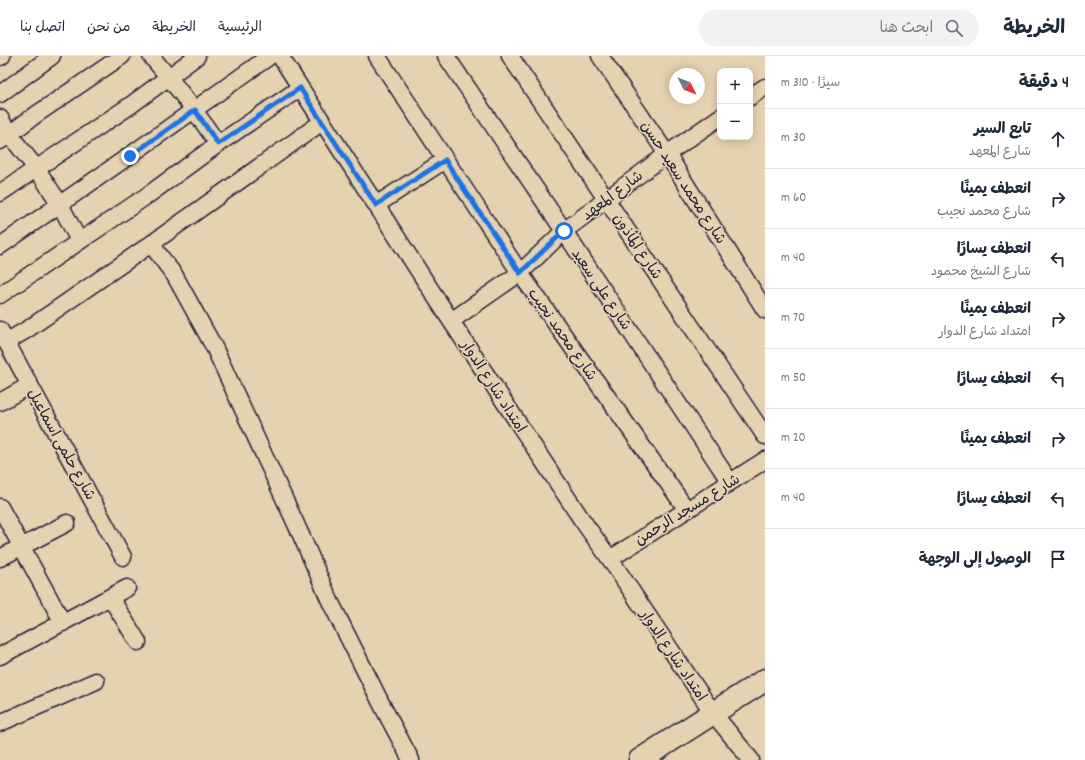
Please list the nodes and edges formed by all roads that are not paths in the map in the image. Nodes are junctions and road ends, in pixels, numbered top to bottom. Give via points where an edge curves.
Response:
1 (52, 56) edge
2 (122, 56) edge
3 (151, 56) edge
4 (197, 56) edge
5 (270, 56) edge
6 (280, 56) edge
7 (377, 56) edge
8 (446, 56) edge
9 (510, 56) edge
10 (600, 56) edge
11 (169, 77) junction
12 (765, 86) edge
13 (300, 88) junction
14 (0, 94) edge
15 (753, 95) edge
16 (195, 110) junction
17 (0, 118) edge
18 (717, 120) edge
19 (322, 122) junction
20 (5, 137) edge
21 (218, 144) junction
22 (667, 154) junction
23 (445, 160) junction
24 (36, 168) junction
25 (0, 193) edge
26 (606, 199) junction
27 (60, 204) junction
28 (376, 205) junction
29 (564, 231) junction
30 (79, 241) junction
31 (151, 244) junction
32 (0, 246) edge
33 (520, 273) junction
34 (0, 295) edge
35 (765, 310) edge
36 (451, 321) junction
37 (3, 336) edge
38 (30, 385) junction
39 (0, 402) edge
40 (765, 436) edge
41 (765, 460) edge
42 (730, 482) junction
43 (0, 507) edge
44 (687, 510) junction
45 (67, 523) dead end
46 (21, 546) junction
47 (123, 557) dead end
48 (0, 558) edge
49 (610, 559) junction
50 (127, 588) dead end
51 (110, 597) junction
52 (62, 623) junction
53 (138, 642) dead end
54 (0, 656) edge
55 (765, 680) edge
56 (96, 681) dead end
57 (713, 713) junction
58 (0, 723) edge
59 (411, 760) edge
60 (640, 760) edge
61 (751, 760) edge

1 - 14 street
2 - 20 street
3 - 11 street
4 - 11 street
5 - 16 street
6 - 13 street, امتداد شارع الدوار
7 - 23 street, شارع محمد نجيب
8 - 29 street, شارع على سعيد
9 - 26 street, شارع المأذون
10 - 22 street, شارع محمد سعيد حسن
11 - 16 street
11 - 24 street
12 - 15 street
13 - 19 street, امتداد شارع الدوار
13 - 21 street
16 - 21 street
16 - 27 street
17 - 20 street
18 - 22 street, شارع المعهد
19 - 28 street, امتداد شارع الدوار
19 - 31 street
20 - 24 street
21 - 30 street
22 - 26 street, شارع المعهد
22 - 35 street, شارع محمد سعيد حسن
23 - 28 street
23 - 33 street, شارع محمد نجيب
24 - 25 street
24 - 27 street
26 - 29 street, شارع المعهد
26 - 40 street, شارع المأذون
27 - 30 street
27 - 32 street
28 - 36 street, امتداد شارع الدوار
29 - 33 street, شارع المعهد
29 - 42 street, شارع على سعيد
30 - 34 street
31 - 37 street via 28,329
31 - 59 street via 175,276 214,347 330,601
33 - 36 street, شارع المعهد
33 - 44 street, شارع محمد نجيب
36 - 49 street, امتداد شارع الدوار
37 - 38 street, شارع حلمى اسماعيل
38 - 39 street
38 - 47 street, شارع حلمى اسماعيل
41 - 42 street, شارع مسجد الرحمن
42 - 44 street, شارع مسجد الرحمن
43 - 46 street
44 - 49 street, شارع مسجد الرحمن
45 - 46 street
46 - 48 street
46 - 52 street
49 - 57 street, امتداد شارع الدوار
50 - 51 street
51 - 52 street
51 - 53 street
52 - 54 street
55 - 57 street
56 - 58 street
57 - 60 street
57 - 61 street, امتداد شارع الدوار

